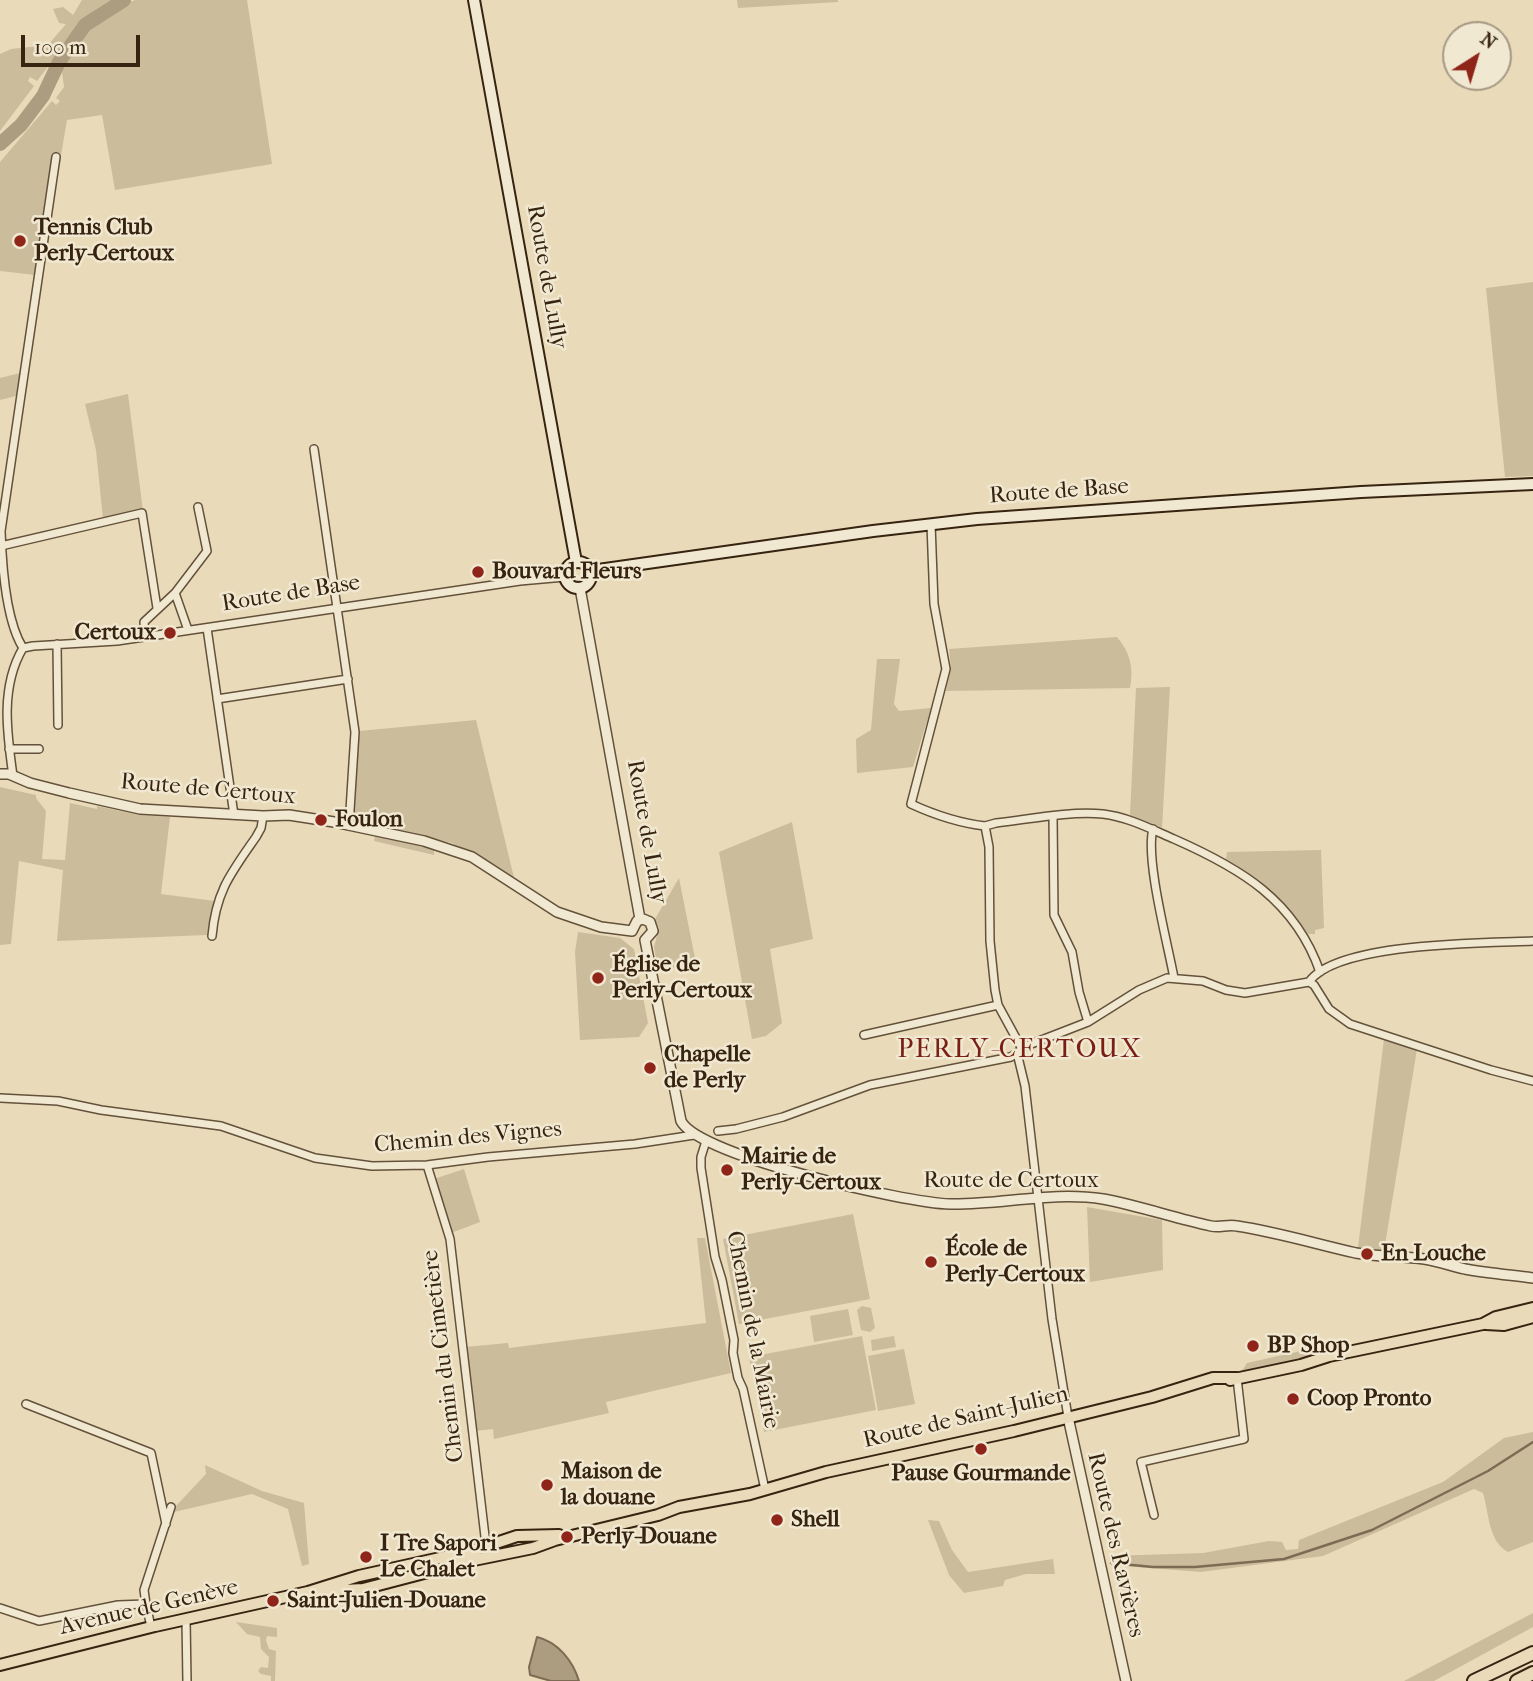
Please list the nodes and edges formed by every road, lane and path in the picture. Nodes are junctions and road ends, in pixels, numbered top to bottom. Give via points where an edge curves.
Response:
1 (474, 0) edge
2 (56, 158) dead end
3 (314, 449) dead end
4 (1533, 484) edge
5 (198, 508) dead end
6 (931, 524) junction
7 (1, 546) edge
8 (576, 562) junction
9 (591, 571) junction
10 (565, 577) junction
11 (580, 588) junction
12 (175, 593) junction
13 (157, 608) junction
14 (337, 608) junction
15 (207, 628) junction
16 (188, 630) junction
17 (145, 636) junction
18 (57, 644) junction
19 (23, 648) junction
20 (348, 680) junction
21 (217, 699) junction
22 (58, 726) dead end
23 (9, 749) junction
24 (39, 749) dead end
25 (0, 774) edge
26 (13, 776) junction
27 (234, 814) junction
28 (263, 816) junction
29 (1053, 816) junction
30 (349, 826) junction
31 (985, 826) junction
32 (1153, 829) junction
33 (640, 919) junction
34 (632, 931) junction
35 (212, 936) dead end
36 (645, 940) junction
37 (1533, 941) edge
38 (1320, 972) junction
39 (1174, 978) junction
40 (1309, 982) junction
41 (998, 1005) junction
42 (1088, 1022) junction
43 (864, 1035) dead end
44 (1020, 1051) junction
45 (1533, 1081) edge
46 (0, 1098) edge
47 (718, 1131) dead end
48 (694, 1135) junction
49 (706, 1141) junction
50 (428, 1165) junction
51 (1038, 1198) junction
52 (1533, 1278) edge
53 (1533, 1308) edge
54 (1533, 1317) edge
55 (1483, 1324) junction
56 (1237, 1378) junction
57 (26, 1404) dead end
58 (1068, 1417) junction
59 (766, 1486) junction
60 (171, 1507) dead end
61 (1154, 1515) dead end
62 (166, 1524) junction
63 (486, 1545) junction
64 (473, 1555) junction
65 (406, 1565) junction
66 (391, 1568) joint
67 (409, 1578) junction
68 (395, 1581) joint
69 (347, 1585) junction
70 (146, 1604) junction
71 (0, 1608) edge
72 (186, 1619) junction
73 (150, 1627) junction
74 (1533, 1653) edge
75 (0, 1665) edge
76 (1533, 1673) edge
77 (187, 1681) edge
78 (1126, 1681) edge
79 (1474, 1681) edge
80 (1517, 1681) edge

1 - 8 main road, Route de Lully
2 - 7 street
3 - 14 street
4 - 6 main road, Route de Base
5 - 12 street via 206,551
6 - 9 main road, Route de Base
6 - 31 street via 934,604 946,669 911,804
7 - 13 street via 142,513
7 - 19 street via 10,607
8 - 9 main road
8 - 10 main road via 567,568
9 - 11 main road via 591,580
10 - 11 main road
10 - 14 street, Route de Base
11 - 33 street, Route de Lully
12 - 13 street
12 - 16 street
13 - 17 street via 144,622
14 - 15 street, Route de Base
14 - 20 street
15 - 16 street, Route de Base
15 - 21 street
16 - 17 street, Route de Base
17 - 18 street, Route de Base
18 - 19 street, Route de Base
18 - 22 street
19 - 23 street via 4,702
20 - 21 street
20 - 30 street via 355,732
21 - 27 street
23 - 24 street
23 - 26 street
25 - 26 street, Route de Certoux
26 - 27 street, Route de Certoux via 140,809
27 - 28 street, Route de Certoux
28 - 30 street, Route de Certoux via 289,815
28 - 35 street via 256,837 221,891
29 - 31 street
29 - 32 street via 1105,814
29 - 42 street via 1054,915 1072,952
30 - 34 street, Route de Certoux via 466,854 557,912 601,927
31 - 41 street
32 - 38 street via 1241,872 1281,906 1304,935
32 - 39 street via 1155,876
33 - 34 street
33 - 36 street via 653,928
34 - 36 street
36 - 48 street via 680,1118
37 - 38 street via 1395,950 1357,957
38 - 40 street
39 - 40 street via 1245,993
39 - 42 street via 1150,985
40 - 45 street via 1329,1009 1350,1024
41 - 43 street
41 - 44 street
42 - 44 street
44 - 47 street via 1011,1057 870,1085 783,1117
44 - 51 street
46 - 50 street, Chemin des Vignes via 58,1101 220,1126 336,1162
48 - 49 street, Route de Certoux
48 - 50 street, Chemin des Vignes
49 - 51 street, Route de Certoux via 795,1171 909,1199 962,1204
49 - 59 street, Chemin de la Mairie via 701,1163 715,1257
50 - 63 street, Chemin du Cimetière via 450,1239
51 - 52 street, Route de Certoux via 1095,1198 1215,1227 1237,1226 1356,1253
51 - 58 street
53 - 55 main road, Route de Saint-Julien
54 - 55 main road, Route de Saint-Julien via 1504,1325
55 - 56 main road, Route de Saint-Julien
56 - 58 main road, Route de Saint-Julien
56 - 61 street via 1244,1439 1141,1462
57 - 62 street via 151,1453
58 - 59 main road, Route de Saint-Julien
58 - 78 street, Route des Ravières
59 - 63 main road, Route de Saint-Julien via 557,1535 517,1536
59 - 64 main road, Route de Saint-Julien via 750,1494 675,1508 533,1548
60 - 62 street
62 - 70 street via 144,1590
63 - 64 main road, Route de Saint-Julien
64 - 65 main road, Route de Saint-Julien
64 - 67 main road, Route de Saint-Julien via 455,1566
65 - 66 main road, Route de Saint-Julien
65 - 67 main road
66 - 69 main road, Avenue de Genève
67 - 68 main road, Route de Saint-Julien
68 - 69 main road, Avenue de Genève via 363,1589
69 - 72 main road, Avenue de Genève
70 - 71 street via 39,1621
70 - 73 street
72 - 73 main road, Avenue de Genève
72 - 77 street
73 - 75 main road, Avenue de Genève
74 - 79 highway
76 - 80 highway

